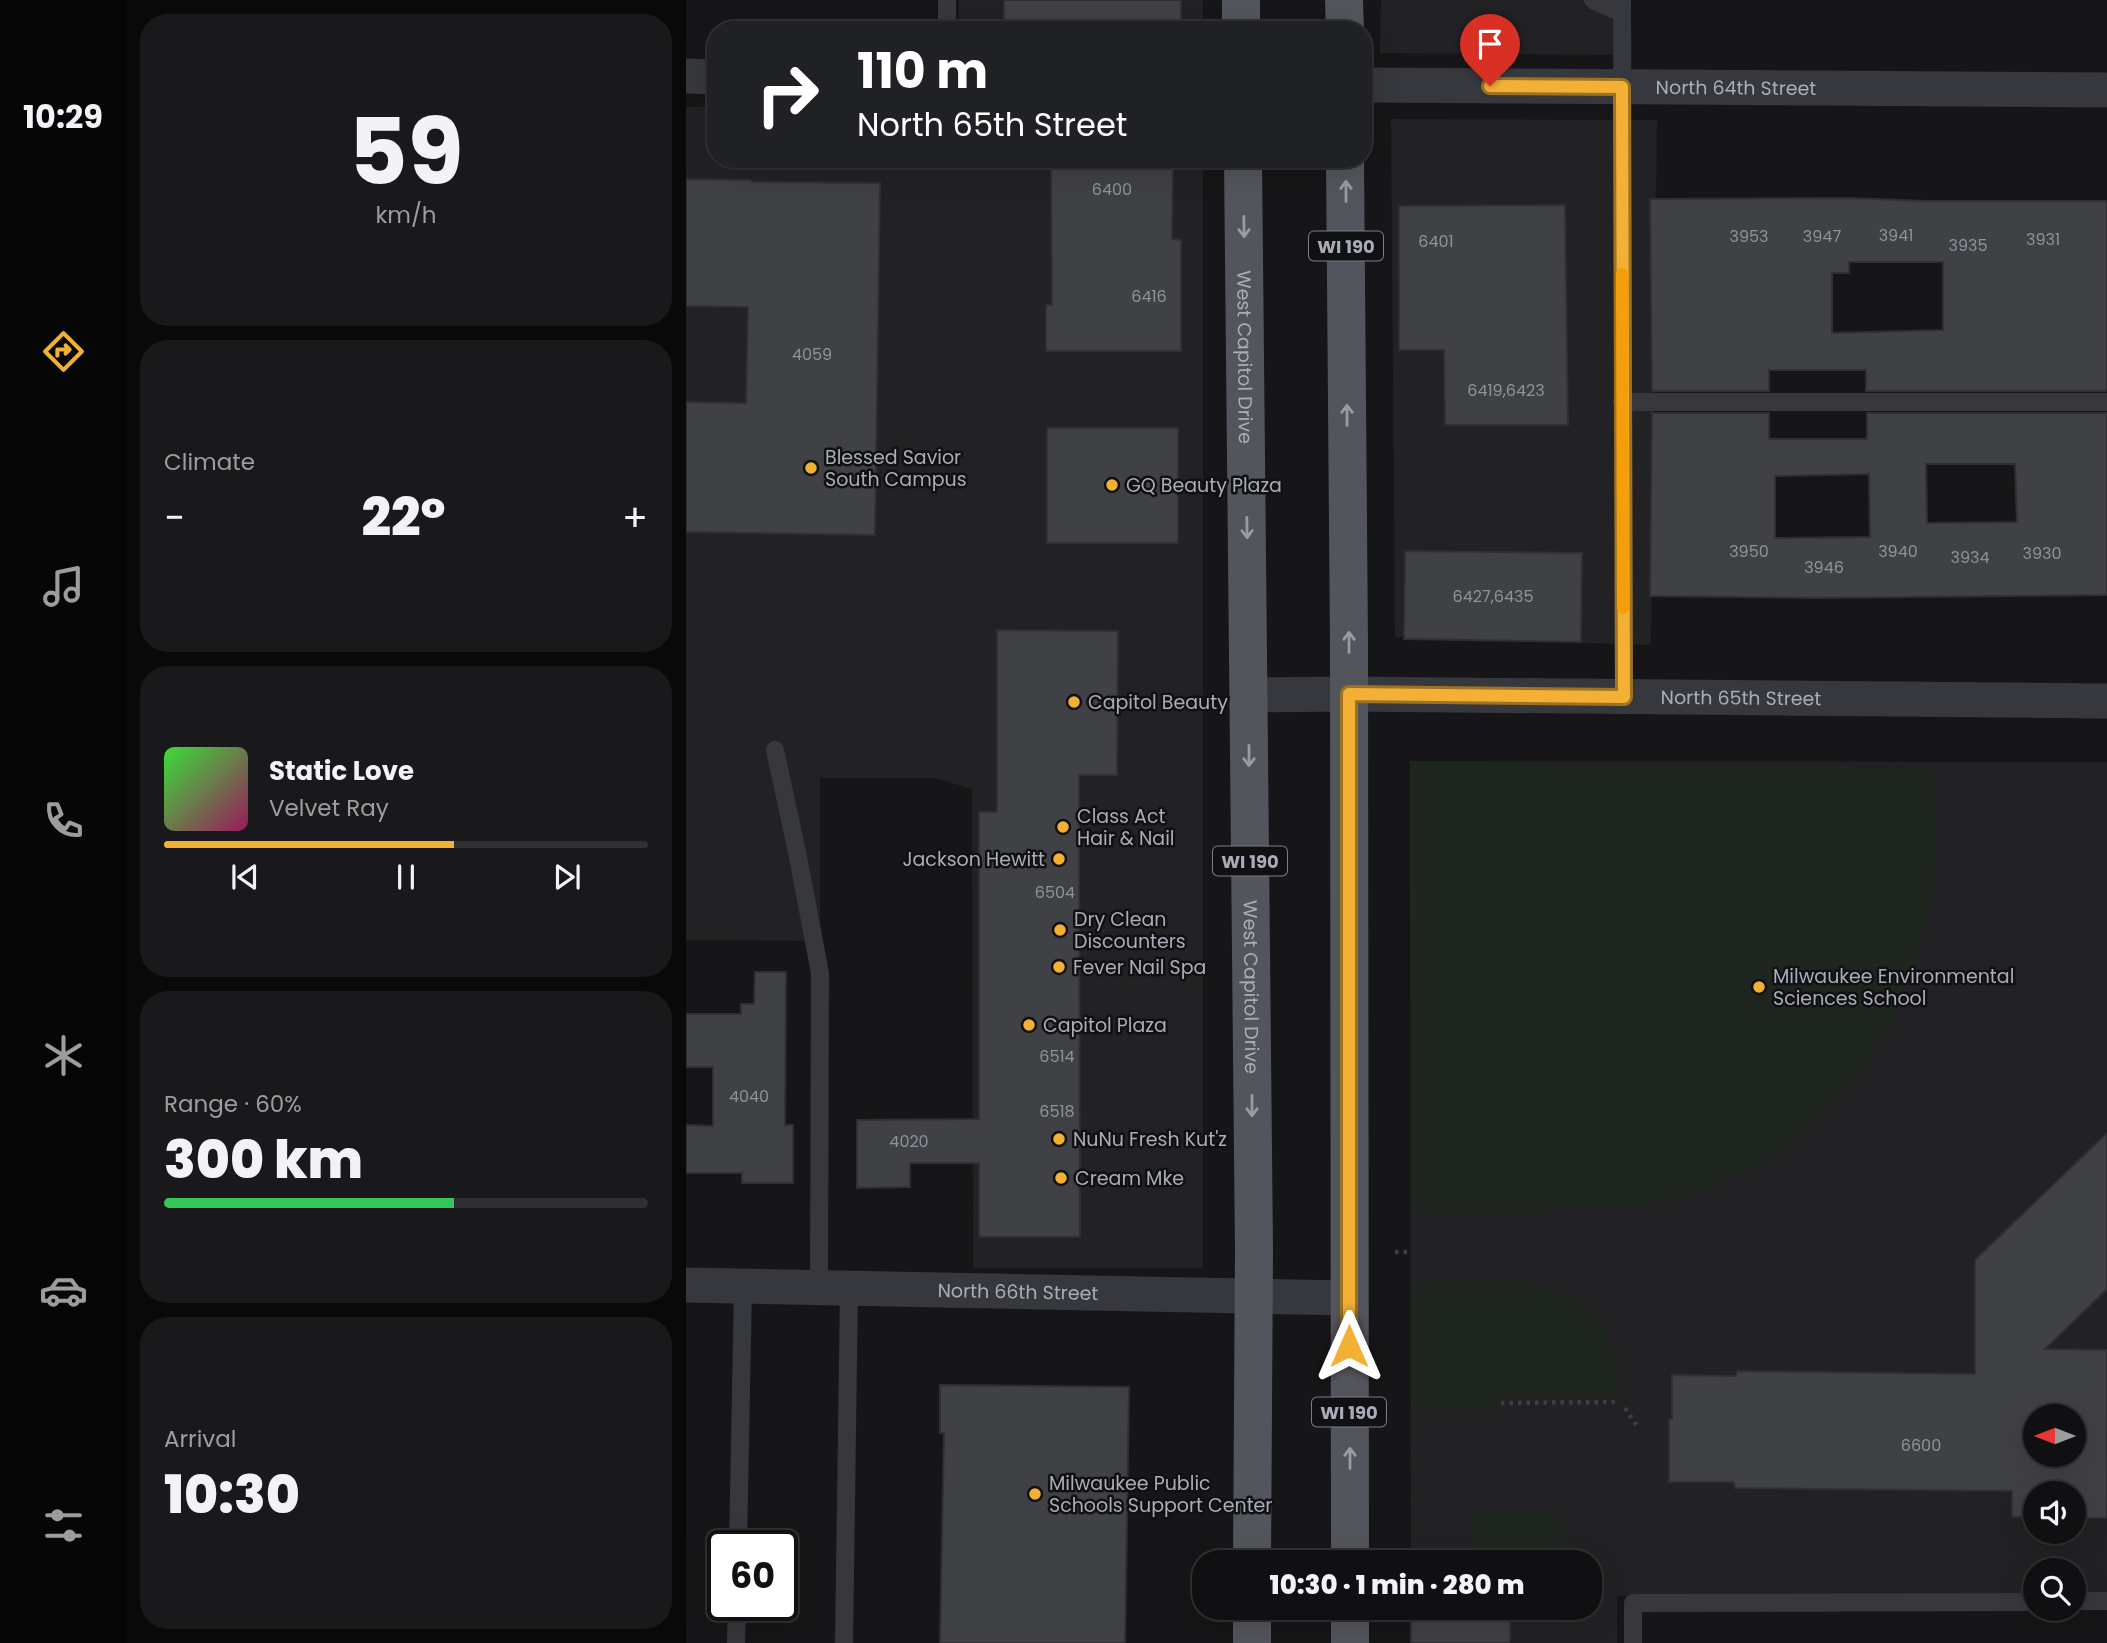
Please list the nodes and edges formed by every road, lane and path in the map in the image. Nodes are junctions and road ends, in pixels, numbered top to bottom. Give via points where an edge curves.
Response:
1 (947, 0) edge
2 (1241, 0) edge
3 (1344, 0) edge
4 (1593, 0) edge
5 (1622, 7) edge
6 (947, 21) edge
7 (1241, 21) edge
8 (1345, 21) edge
9 (686, 76) edge
10 (707, 76) edge
11 (1372, 85) edge
12 (1622, 87) junction
13 (2107, 90) edge
14 (1243, 168) edge
15 (1345, 168) edge
16 (1622, 402) junction
17 (2107, 402) edge
18 (1349, 694) junction
19 (1249, 695) junction
20 (1624, 697) junction
21 (2107, 701) edge
22 (775, 750) dead end
23 (1395, 1252) dead end
24 (1411, 1252) dead end
25 (686, 1285) edge
26 (743, 1287) junction
27 (834, 1289) junction
28 (1254, 1297) junction
29 (1349, 1298) junction
30 (1617, 1402) dead end
31 (1501, 1403) dead end
32 (1625, 1408) dead end
33 (1637, 1426) dead end
34 (738, 1530) edge
35 (1252, 1550) edge
36 (1350, 1550) edge
37 (2086, 1601) edge
38 (2107, 1601) edge
39 (2023, 1602) edge
40 (1252, 1620) edge
41 (1350, 1620) edge
42 (737, 1621) edge
43 (736, 1643) edge
44 (844, 1643) edge
45 (1252, 1643) edge
46 (1350, 1643) edge
47 (1633, 1643) edge

1 - 6 lane
2 - 7 main road
3 - 8 main road
4 - 5 lane
5 - 12 lane
9 - 10 street
11 - 12 street, North 64th Street
12 - 13 street, North 64th Street
12 - 16 lane
14 -> 19 main road, West Capitol Drive / WI 190
18 -> 15 main road, WI 190
16 - 17 lane
16 - 20 lane
18 - 19 street, North 65th Street
18 - 20 street, North 65th Street
18 - 29 main road, WI 190
19 -> 28 main road, West Capitol Drive / WI 190
20 - 21 street, North 65th Street
22 - 27 lane via 820,973
23 - 24 path
25 - 26 street, North 66th Street
26 - 27 street, North 66th Street
26 - 34 lane
27 - 28 street, North 66th Street
27 - 44 lane
28 - 29 street, North 66th Street
28 - 35 main road, West Capitol Drive / WI 190
36 -> 29 main road, WI 190
30 - 31 path
32 - 33 path
37 - 38 lane
39 - 47 lane via 1633,1602
40 - 45 main road
41 - 46 main road
42 - 43 lane

